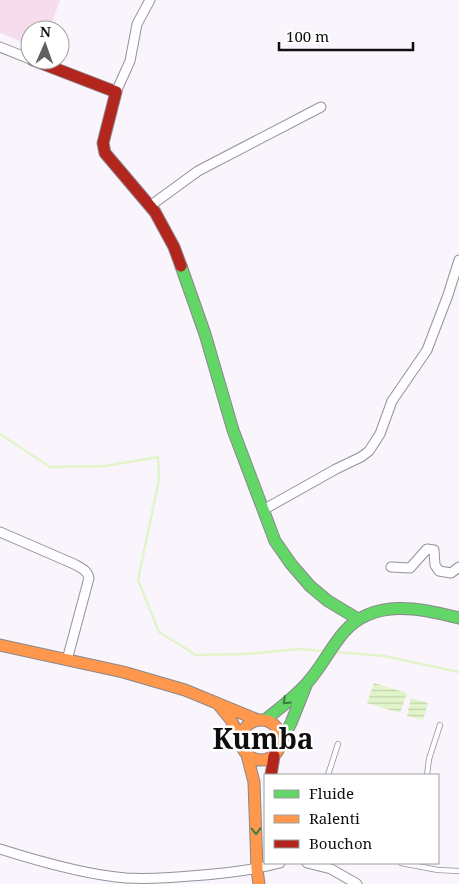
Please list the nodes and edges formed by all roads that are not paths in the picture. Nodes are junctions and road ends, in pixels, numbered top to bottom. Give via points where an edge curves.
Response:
1 (150, 0) edge
2 (0, 47) edge
3 (20, 54) edge
4 (60, 70) edge
5 (116, 92) junction
6 (322, 107) dead end
7 (150, 206) junction
8 (459, 260) edge
9 (263, 510) junction
10 (0, 532) edge
11 (391, 567) dead end
12 (459, 568) edge
13 (459, 618) edge
14 (358, 619) junction
15 (0, 645) edge
16 (67, 660) junction
17 (308, 682) junction
18 (216, 702) junction
19 (261, 720) junction
20 (440, 725) dead end
21 (240, 738) junction
22 (281, 742) junction
23 (338, 744) dead end
24 (247, 755) junction
25 (274, 756) junction
26 (270, 774) edge
27 (328, 774) edge
28 (427, 774) edge
29 (0, 849) edge
30 (312, 864) edge
31 (414, 864) edge
32 (263, 866) edge
33 (459, 871) edge
34 (114, 880) edge
35 (259, 884) edge
36 (268, 884) edge
37 (357, 884) edge

1 - 5 street via 137,24 130,60
2 - 3 street
4 - 5 main road
5 - 7 main road via 103,148
6 - 7 street via 198,171
7 - 9 main road via 174,247 189,287 233,430
8 - 9 street via 427,350 392,401 380,434 369,452
9 - 14 main road via 275,541 302,578 324,598
10 - 16 street via 74,564 88,574
11 - 12 street via 410,568 427,549 434,550 435,565 439,571 451,573
13 - 14 main road via 403,608 374,611
14 - 17 main road
15 - 16 main road
16 - 18 main road via 123,672
17 -> 19 main road
17 - 22 main road
18 - 19 main road
18 - 21 main road
19 - 21 main road via 246,726
19 - 22 main road via 277,728
20 - 28 lane
21 - 24 main road
22 - 25 main road
23 - 27 lane
24 - 25 main road via 260,760
24 -> 32 main road via 254,782
25 - 26 main road
29 - 34 street
30 - 37 street via 331,869
31 - 33 lane
32 - 34 street via 234,873
32 - 35 main road
32 - 36 main road

